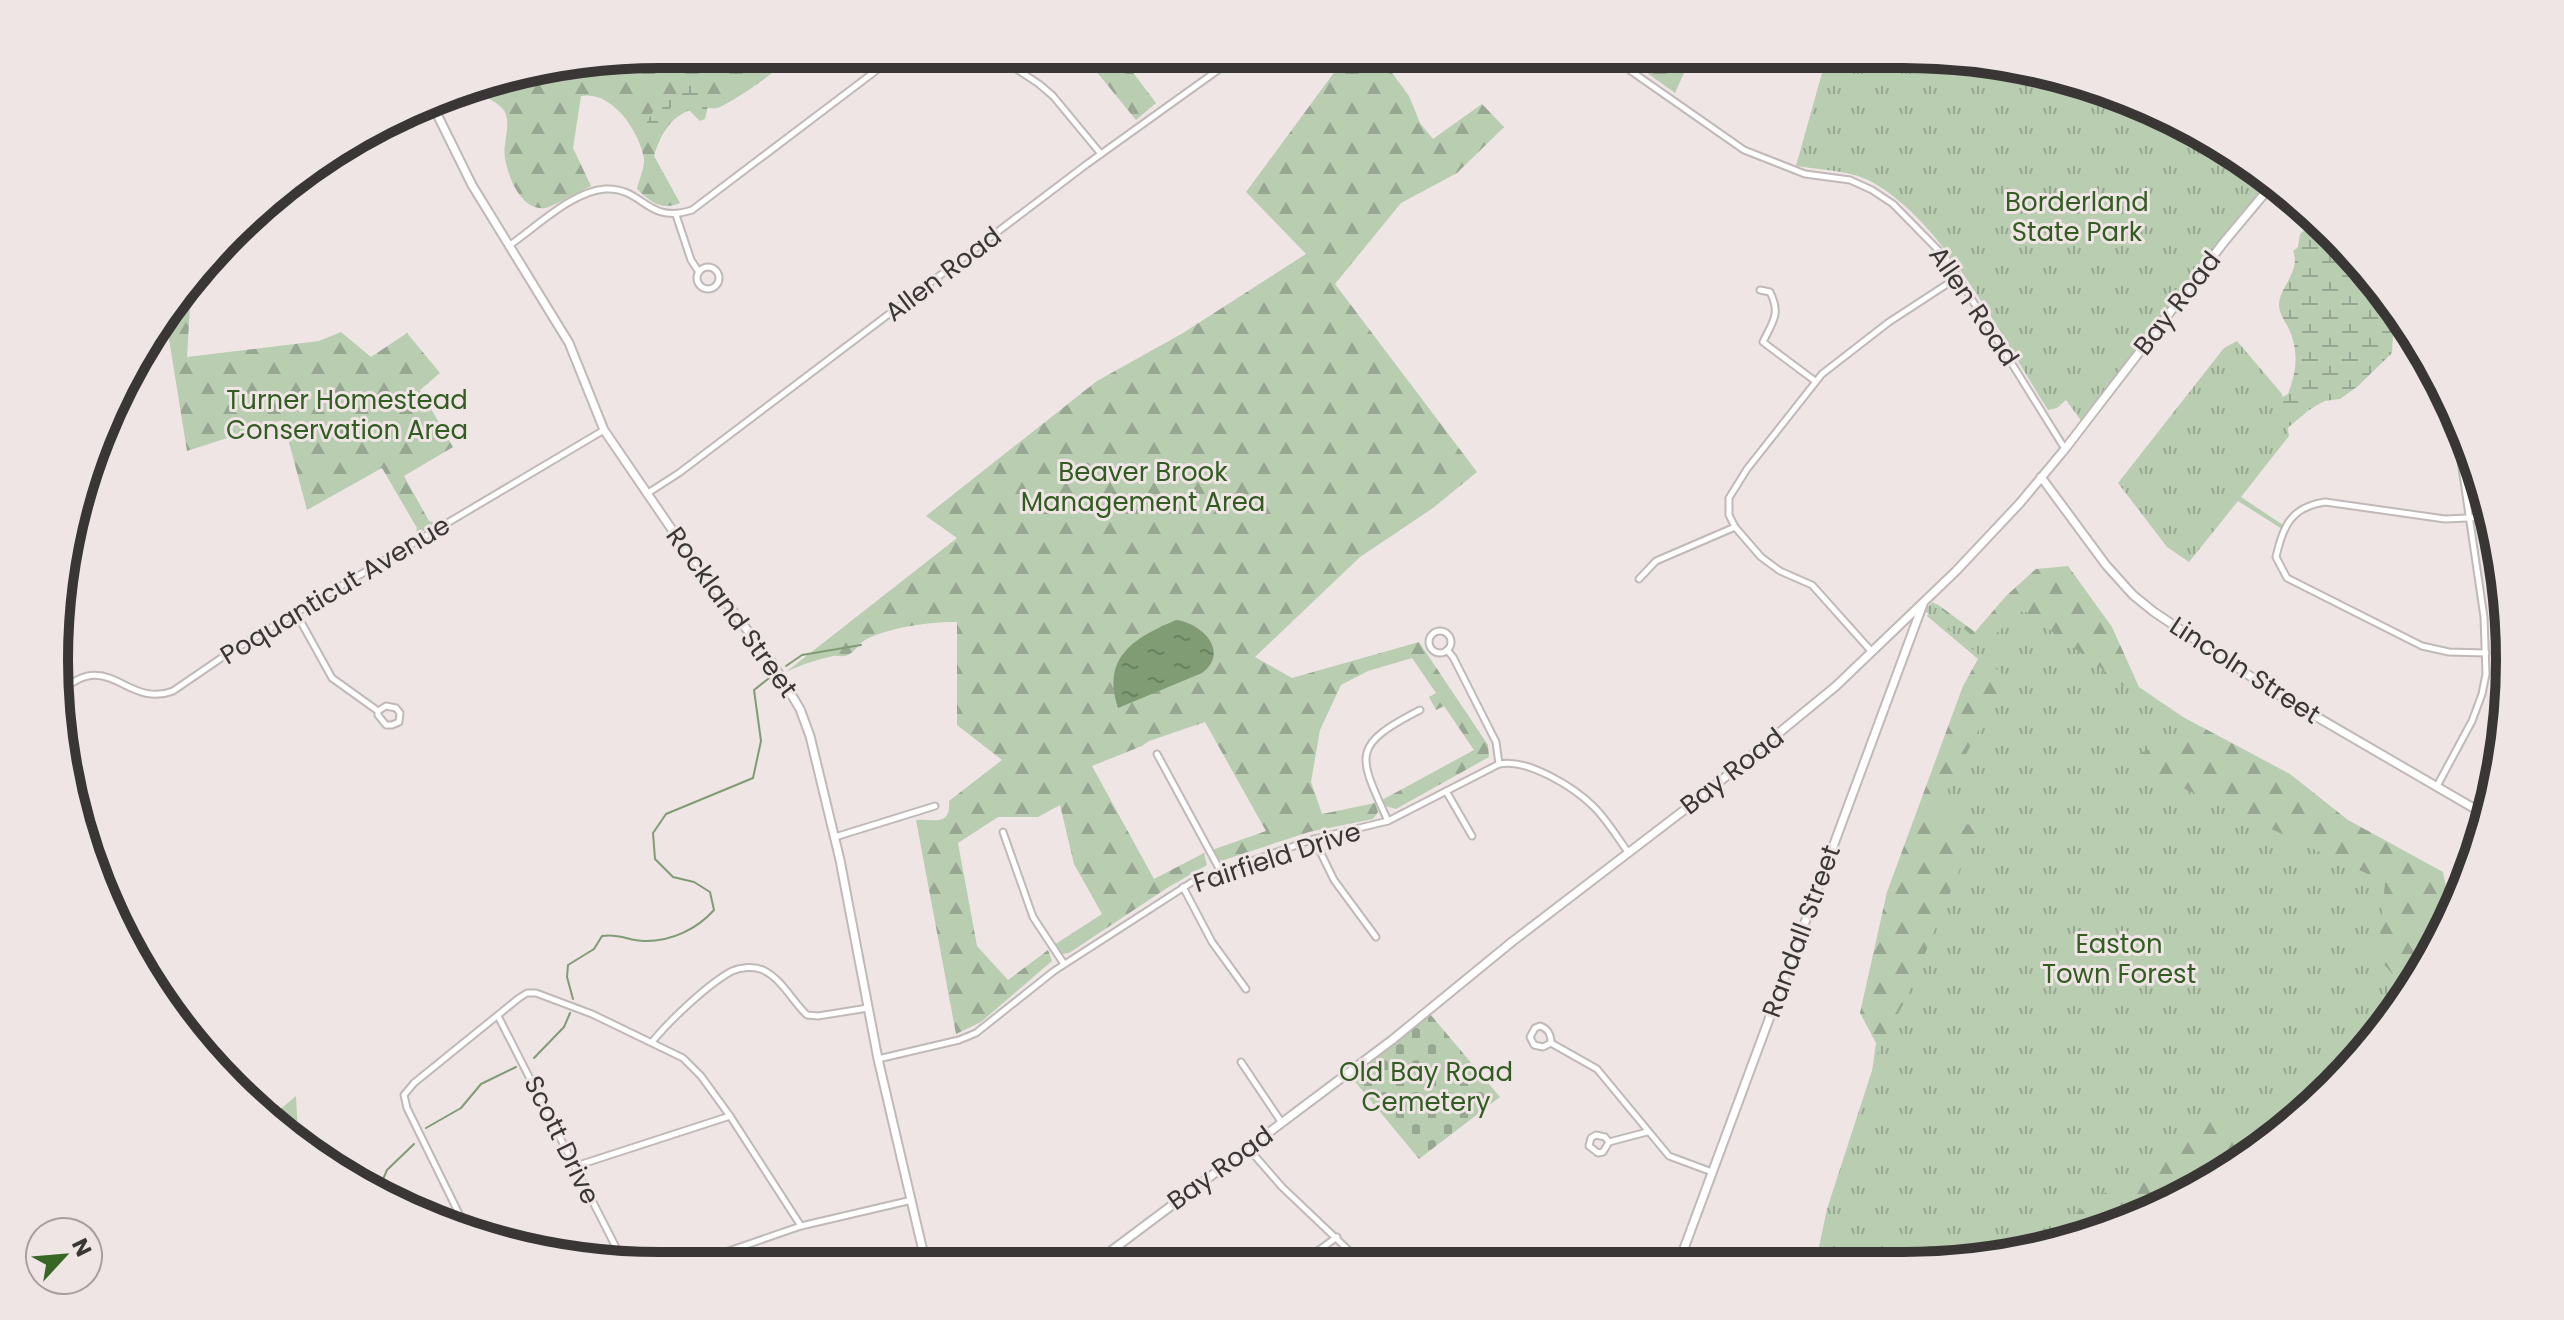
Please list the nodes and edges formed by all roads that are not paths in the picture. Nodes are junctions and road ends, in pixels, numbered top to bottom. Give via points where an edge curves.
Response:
1 (880, 68) edge
2 (1015, 68) edge
3 (1219, 68) edge
4 (1627, 68) edge
5 (436, 112) edge
6 (1101, 154) junction
7 (2266, 192) edge
8 (676, 215) junction
9 (510, 245) junction
10 (699, 272) junction
11 (1958, 277) junction
12 (1760, 290) dead end
13 (1815, 381) junction
14 (604, 430) junction
15 (2065, 449) junction
16 (2460, 458) edge
17 (2041, 477) junction
18 (648, 493) junction
19 (2479, 519) edge
20 (2468, 520) junction
21 (1735, 527) junction
22 (1639, 579) dead end
23 (1924, 601) junction
24 (296, 613) junction
25 (1447, 650) junction
26 (1872, 652) junction
27 (2486, 653) junction
28 (69, 686) edge
29 (1420, 710) dead end
30 (378, 711) junction
31 (1157, 754) dead end
32 (1499, 764) junction
33 (2437, 786) junction
34 (1446, 791) junction
35 (935, 806) dead end
36 (2477, 810) edge
37 (1388, 821) junction
38 (1003, 832) dead end
39 (1472, 836) dead end
40 (835, 837) junction
41 (1314, 839) junction
42 (1628, 852) junction
43 (1220, 870) junction
44 (1183, 887) junction
45 (1376, 937) dead end
46 (1064, 964) junction
47 (1246, 989) dead end
48 (868, 1008) junction
49 (498, 1016) junction
50 (652, 1042) junction
51 (1551, 1043) junction
52 (878, 1059) junction
53 (1241, 1062) dead end
54 (730, 1116) junction
55 (1282, 1123) junction
56 (1647, 1132) junction
57 (1609, 1142) dead end
58 (1247, 1147) junction
59 (576, 1166) junction
60 (1712, 1172) junction
61 (912, 1200) junction
62 (461, 1218) edge
63 (801, 1226) junction
64 (1337, 1237) junction
65 (618, 1251) edge
66 (923, 1251) joint
67 (726, 1252) edge
68 (919, 1252) edge
69 (1109, 1252) edge
70 (1316, 1252) edge
71 (1351, 1252) edge
72 (1683, 1252) edge

1 - 8 street via 692,210
2 - 6 street via 1053,96
3 - 6 street, Allen Road
4 - 11 street, Allen Road via 1744,150 1805,174 1850,180 1872,190 1938,247
5 - 9 street, Rockland Street via 472,185
6 - 18 street, Allen Road
7 - 15 street, Bay Road
8 - 9 street via 658,213 618,190 593,191
8 - 10 street
9 - 14 street, Rockland Street via 569,343
10 - 10 street via 714,268 719,282 703,288 696,282
11 - 13 street
11 - 15 street, Allen Road
12 - 13 street via 1770,292 1776,304 1763,342
13 - 21 street via 1733,488 1728,505
14 - 18 street, Rockland Street
14 - 24 street, Poquanticut Avenue
15 - 17 street, Bay Road
16 - 20 street
17 - 23 street, Bay Road
17 - 33 street, Lincoln Street via 2122,584 2154,612 2274,692
18 - 40 street, Rockland Street via 795,699 810,736
19 - 20 street
20 - 27 street
20 - 27 street via 2325,502 2308,505 2286,526 2276,557 2287,578 2422,646
21 - 22 street via 1656,561
21 - 26 street via 1765,560 1812,585
23 - 26 street, Bay Road
23 - 60 street, Randall Street
24 - 28 street, Poquanticut Avenue via 164,694 146,694 95,674
24 - 30 street via 332,678
25 - 25 street via 1449,636 1434,634 1432,648
25 - 32 street via 1494,739
26 - 42 street, Bay Road via 1800,717
27 - 33 street via 2482,694
29 - 37 street via 1378,734 1366,754 1367,775
30 - 30 street via 396,708 399,722 386,725
31 - 43 street
32 - 34 street, Fairfield Drive
32 - 42 street via 1532,768 1580,796
33 - 36 street, Lincoln Street
34 - 37 street, Fairfield Drive
34 - 39 street
35 - 40 street
37 - 41 street, Fairfield Drive
38 - 46 street via 1033,917
40 - 48 street, Rockland Street
41 - 43 street, Fairfield Drive
41 - 45 street via 1334,880
42 - 55 street, Bay Road
43 - 44 street, Fairfield Drive
44 - 46 street, Fairfield Drive
44 - 47 street via 1212,942
46 - 52 street, Fairfield Drive via 976,1033
48 - 50 street via 807,1015 764,971 743,968 703,994
48 - 52 street, Rockland Street
49 - 50 street via 527,993 536,993
49 - 59 street, Scott Drive
49 - 62 street via 404,1095
50 - 54 street via 683,1058
51 - 51 street via 1545,1028 1531,1033 1534,1045
51 - 56 street via 1597,1069
52 - 61 street, Rockland Street
53 - 55 street
54 - 59 street
54 - 63 street
55 - 58 street, Bay Road
56 - 57 street
56 - 60 street via 1669,1156
58 - 64 street
58 - 69 street, Bay Road
59 - 65 street, Scott Drive
60 - 72 street, Randall Street
61 - 63 street
61 - 66 street, Rockland Street
63 - 67 street
64 - 70 street
64 - 71 street
66 - 68 street

